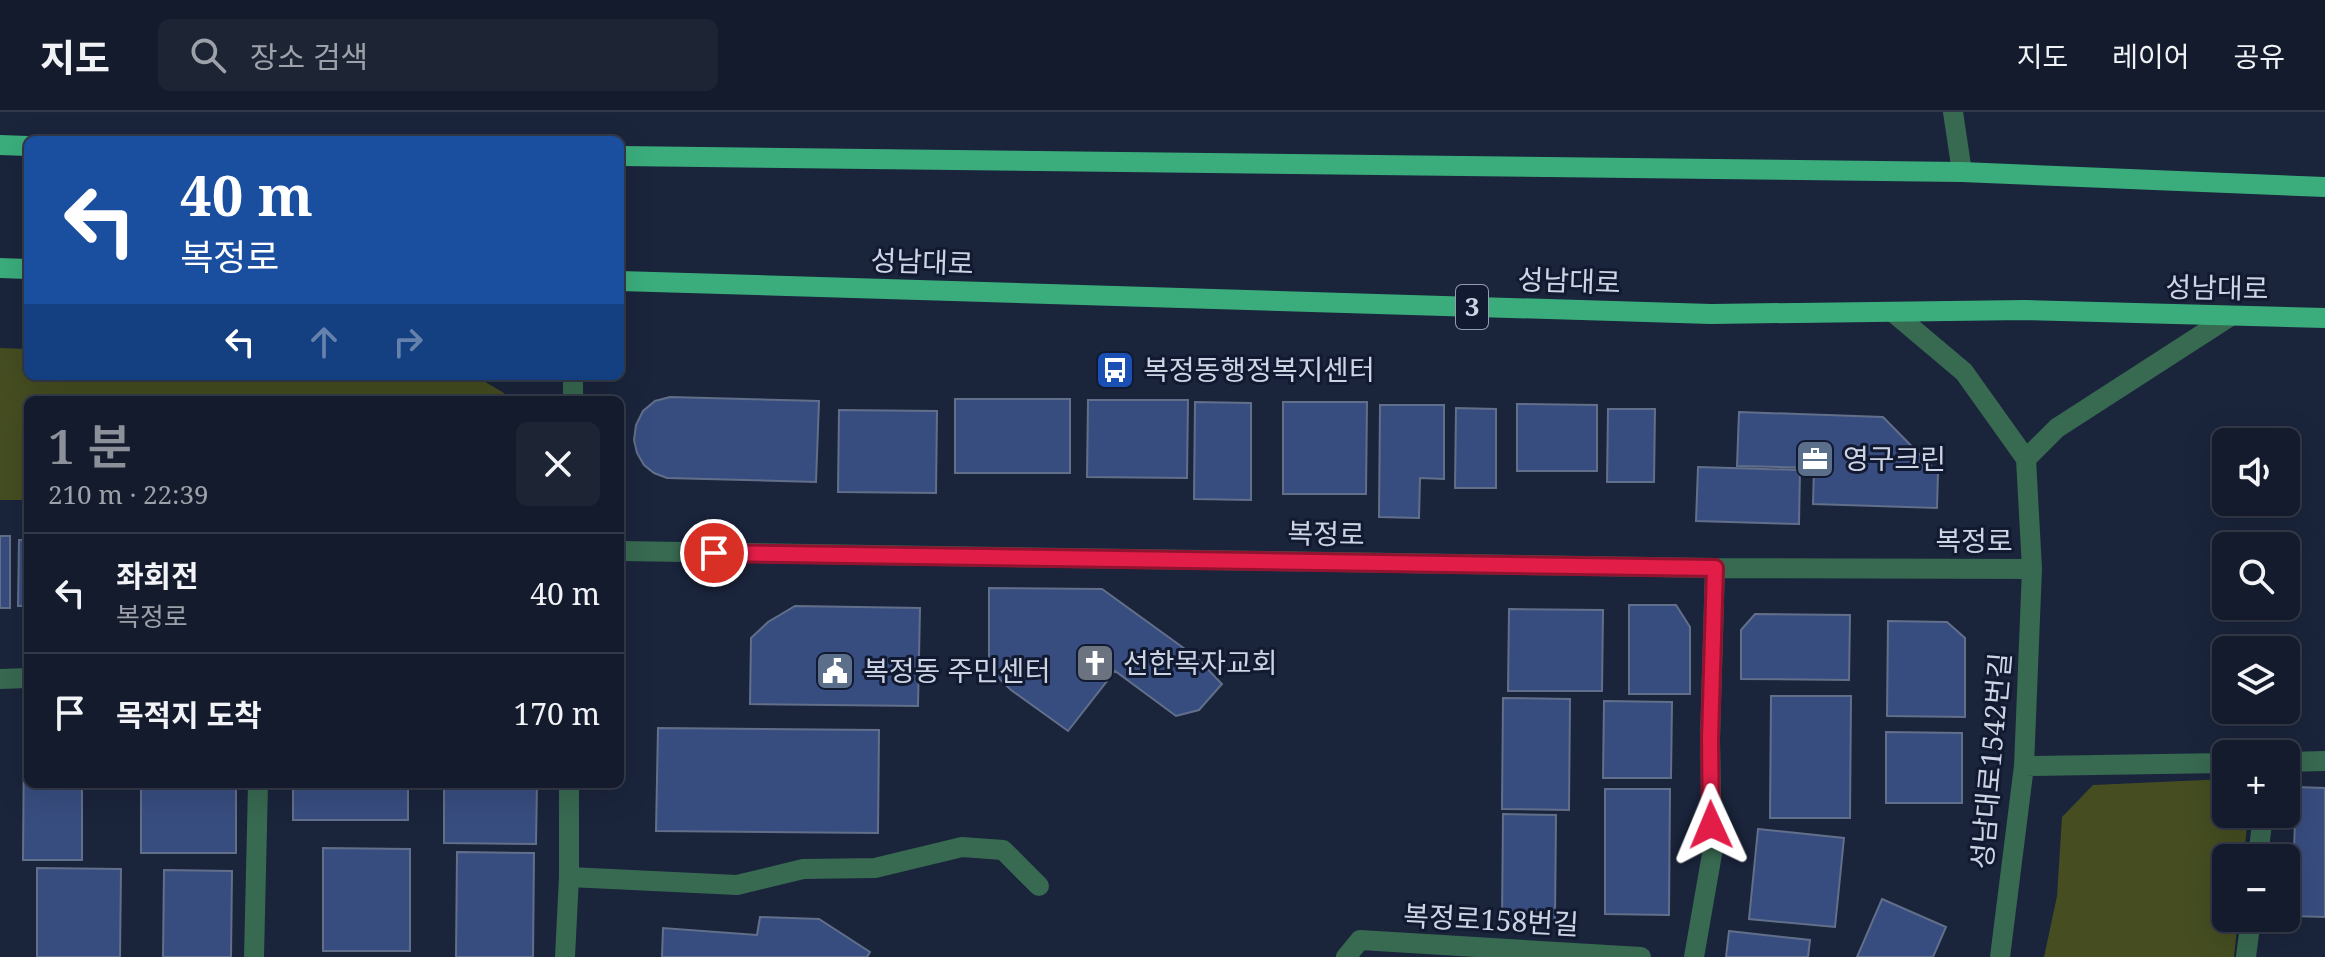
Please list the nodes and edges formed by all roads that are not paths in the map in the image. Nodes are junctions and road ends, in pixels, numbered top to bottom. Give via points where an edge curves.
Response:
1 (1953, 112) edge
2 (0, 145) edge
3 (24, 146) edge
4 (624, 156) edge
5 (1962, 172) junction
6 (2325, 187) edge
7 (0, 268) edge
8 (24, 269) edge
9 (624, 281) edge
10 (1894, 313) junction
11 (2229, 317) junction
12 (2325, 318) edge
13 (2026, 459) junction
14 (624, 551) edge
15 (1715, 568) junction
16 (2032, 569) junction
17 (24, 678) edge
18 (0, 679) edge
19 (2325, 761) edge
20 (2300, 762) edge
21 (2212, 763) edge
22 (2024, 766) junction
23 (258, 788) edge
24 (569, 788) edge
25 (569, 877) junction
26 (1039, 886) dead end
27 (2249, 932) edge
28 (254, 957) edge
29 (565, 957) edge
30 (1346, 957) edge
31 (1641, 957) edge
32 (1694, 957) edge
33 (2000, 957) edge
34 (2246, 957) edge

1 - 5 street
2 - 3 main road
4 - 5 main road
5 - 6 main road
7 - 8 main road
9 - 10 main road, 성남대로 / 3 via 1711,314
10 - 11 main road, 성남대로 / 3 via 2025,310
10 - 13 street via 1964,372
11 - 12 main road, 성남대로 / 3
11 - 13 street via 2057,428
13 - 16 street, 성남대로1542번길
14 - 15 street, 복정로
15 - 16 street, 복정로
15 - 32 street via 1712,854
16 - 22 street, 성남대로1542번길
17 - 18 street
19 - 20 street
21 - 22 street
22 - 33 street, 성남대로1542번길
23 - 28 street
24 - 25 street
25 - 26 street via 737,885 803,869 875,868 962,847 1003,850
25 - 29 street
27 - 34 street
30 - 31 street, 복정로158번길 via 1360,940

